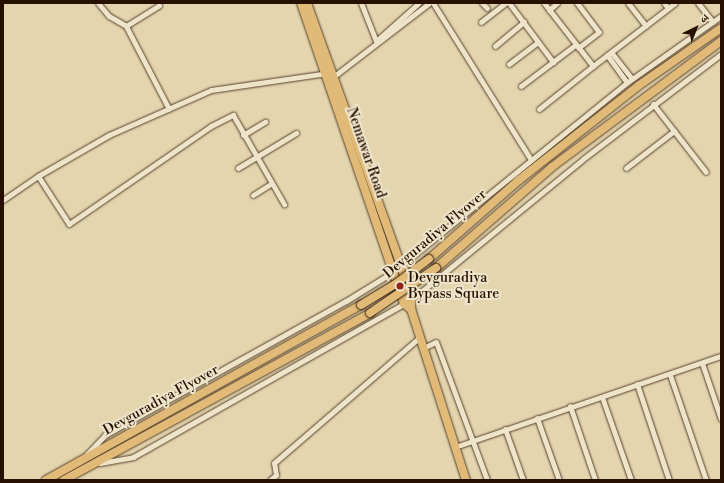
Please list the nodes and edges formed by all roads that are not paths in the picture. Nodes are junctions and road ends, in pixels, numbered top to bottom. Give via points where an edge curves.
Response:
1 (98, 3) edge
2 (301, 3) edge
3 (307, 3) edge
4 (368, 3) edge
5 (419, 3) edge
6 (429, 3) edge
7 (433, 3) edge
8 (482, 3) edge
9 (505, 3) edge
10 (509, 3) edge
11 (544, 3) edge
12 (557, 3) edge
13 (577, 3) edge
14 (628, 3) edge
15 (664, 3) edge
16 (675, 3) edge
17 (698, 3) edge
18 (159, 5) dead end
19 (362, 5) edge
20 (487, 8) dead end
21 (668, 8) junction
22 (549, 10) junction
23 (721, 16) edge
24 (481, 22) dead end
25 (524, 22) junction
26 (713, 22) junction
27 (126, 26) junction
28 (646, 26) junction
29 (721, 28) edge
30 (721, 41) edge
31 (538, 42) junction
32 (495, 46) dead end
33 (577, 46) junction
34 (609, 54) junction
35 (721, 54) edge
36 (553, 62) junction
37 (509, 64) dead end
38 (592, 66) junction
39 (330, 74) junction
40 (632, 80) junction
41 (627, 83) junction
42 (521, 86) dead end
43 (653, 104) junction
44 (169, 109) junction
45 (539, 109) dead end
46 (266, 122) dead end
47 (674, 131) junction
48 (296, 133) dead end
49 (243, 134) junction
50 (257, 158) junction
51 (531, 160) junction
52 (238, 168) dead end
53 (626, 168) dead end
54 (706, 172) dead end
55 (38, 176) junction
56 (272, 183) junction
57 (253, 195) dead end
58 (3, 200) edge
59 (284, 204) dead end
60 (401, 266) junction
61 (393, 272) junction
62 (412, 300) junction
63 (404, 307) junction
64 (420, 337) junction
65 (423, 348) junction
66 (721, 356) edge
67 (702, 363) junction
68 (670, 375) junction
69 (637, 384) junction
70 (602, 397) junction
71 (570, 406) junction
72 (537, 418) junction
73 (721, 418) edge
74 (505, 429) junction
75 (473, 441) junction
76 (455, 447) junction
77 (80, 461) junction
78 (91, 465) junction
79 (46, 480) edge
80 (64, 480) edge
81 (270, 480) edge
82 (466, 480) edge
83 (487, 480) edge
84 (523, 480) edge
85 (558, 480) edge
86 (595, 480) edge
87 (631, 480) edge
88 (669, 480) edge
89 (706, 480) edge

1 - 27 street via 109,16
2 - 39 highway, Nemawar Road
3 - 39 highway, Nemawar Road
4 - 19 street
5 - 19 street via 376,41
6 - 39 street
7 - 51 street
8 - 20 street
9 - 24 street
10 - 25 street
11 - 22 street
12 - 22 street
13 - 33 street via 599,32
14 - 28 street
15 - 21 street
16 - 21 street
17 - 26 street
18 - 27 street
21 - 28 street
22 - 33 street
23 - 26 street
25 - 31 street
25 - 32 street
26 - 40 street
27 - 44 street
28 - 34 street
29 - 77 highway, Devguradiya Flyover, bridge via 638,86 519,180 397,284
30 - 78 highway, Devguradiya Flyover, bridge via 552,167 436,268 404,292
31 - 36 street
31 - 37 street
33 - 36 street
33 - 38 street
34 - 38 street
34 - 40 street
34 - 41 street
35 - 43 street
36 - 42 street
38 - 45 street
39 - 44 street via 211,90
39 - 60 highway, Nemawar Road
39 - 61 highway, Nemawar Road
40 - 41 street
41 - 51 street
43 - 47 street
43 - 62 street
44 - 55 street via 109,135
46 - 49 street
47 - 53 street
47 - 54 street
48 - 50 street
49 - 50 street
49 - 55 street via 233,115 211,126 69,224
50 - 52 street
50 - 56 street
51 - 60 street
55 - 58 street
56 - 57 street
56 - 59 street
60 - 61 street
60 - 62 highway, Nemawar Road
61 - 63 highway, Nemawar Road
61 - 77 street via 309,322 105,435
62 - 63 highway
63 - 64 highway, Nemawar Road
63 - 78 street via 138,454
64 - 65 highway, Nemawar Road
64 - 81 street via 274,463 276,474
65 - 75 street via 436,342
65 - 76 highway, Nemawar Road
66 - 67 street
67 - 68 street
67 - 73 street
68 - 69 street
68 - 89 street
69 - 70 street
69 - 88 street
70 - 71 street
70 - 87 street
71 - 72 street
71 - 86 street
72 - 74 street
72 - 85 street
74 - 75 street
74 - 84 street
75 - 76 street
75 - 83 street
76 - 82 highway, Nemawar Road
77 - 79 highway, Devguradiya Flyover
78 - 80 highway, Devguradiya Flyover

